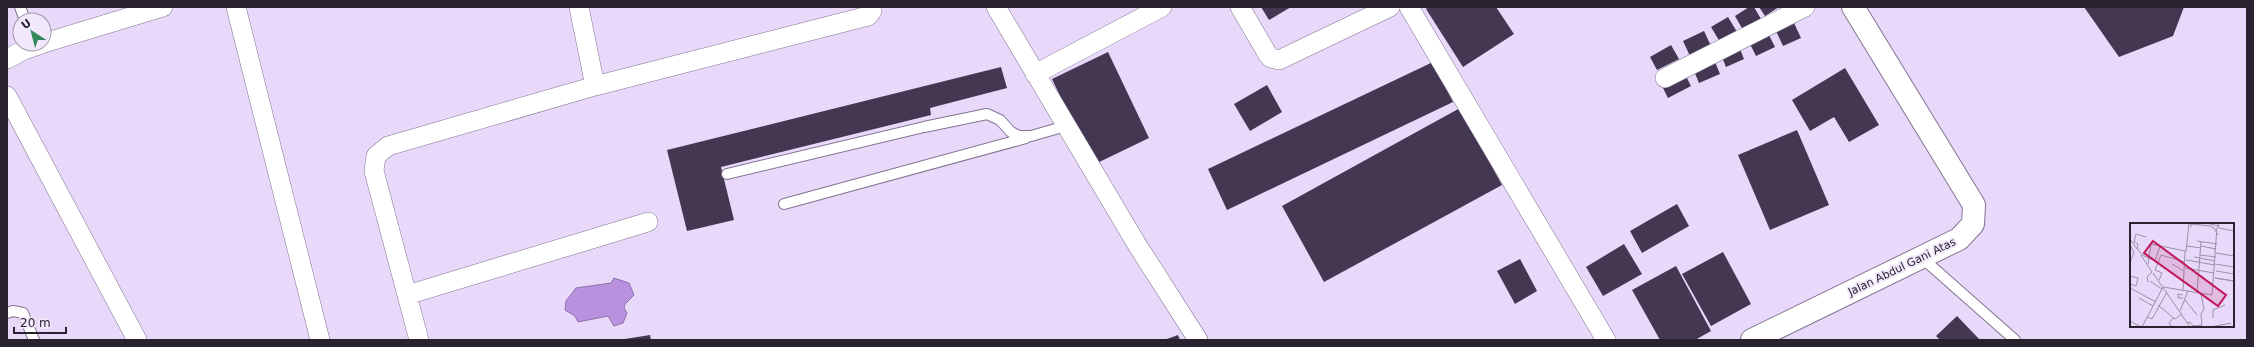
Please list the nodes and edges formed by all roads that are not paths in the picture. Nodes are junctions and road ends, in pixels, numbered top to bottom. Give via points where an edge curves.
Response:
1 (163, 7) edge
2 (236, 7) edge
3 (579, 7) edge
4 (872, 7) edge
5 (996, 7) edge
6 (1162, 7) edge
7 (1240, 7) edge
8 (1390, 7) edge
9 (1409, 7) edge
10 (1805, 7) edge
11 (1853, 7) edge
12 (52, 40) edge
13 (23, 52) edge
14 (7, 60) edge
15 (1034, 74) junction
16 (1665, 78) dead end
17 (595, 86) junction
18 (7, 96) edge
19 (1066, 126) junction
20 (1031, 136) junction
21 (727, 174) dead end
22 (784, 204) dead end
23 (648, 222) dead end
24 (1922, 257) junction
25 (407, 295) junction
26 (7, 313) edge
27 (415, 339) edge
28 (34, 340) edge
29 (137, 340) edge
30 (320, 340) edge
31 (1198, 340) edge
32 (1606, 340) edge
33 (1752, 340) edge
34 (2015, 340) edge

1 - 12 street
2 - 30 street
3 - 17 street
4 - 17 street via 868,16
5 - 15 street
6 - 15 street
7 - 8 street via 1268,55 1279,60
9 - 32 street
10 - 16 street
11 - 24 street, Jalan Abdul Gani Atas via 1974,205 1973,224 1967,232 1959,239
13 - 14 street
15 - 19 street
17 - 25 street via 388,146 378,153 374,171
18 - 29 street
19 - 20 lane
19 - 31 street
20 - 21 lane via 1016,135 1000,120 987,114
20 - 22 lane
23 - 25 street
24 - 33 street, Jalan Abdul Gani Atas
24 - 34 lane
25 - 27 street
26 - 28 lane via 23,313

